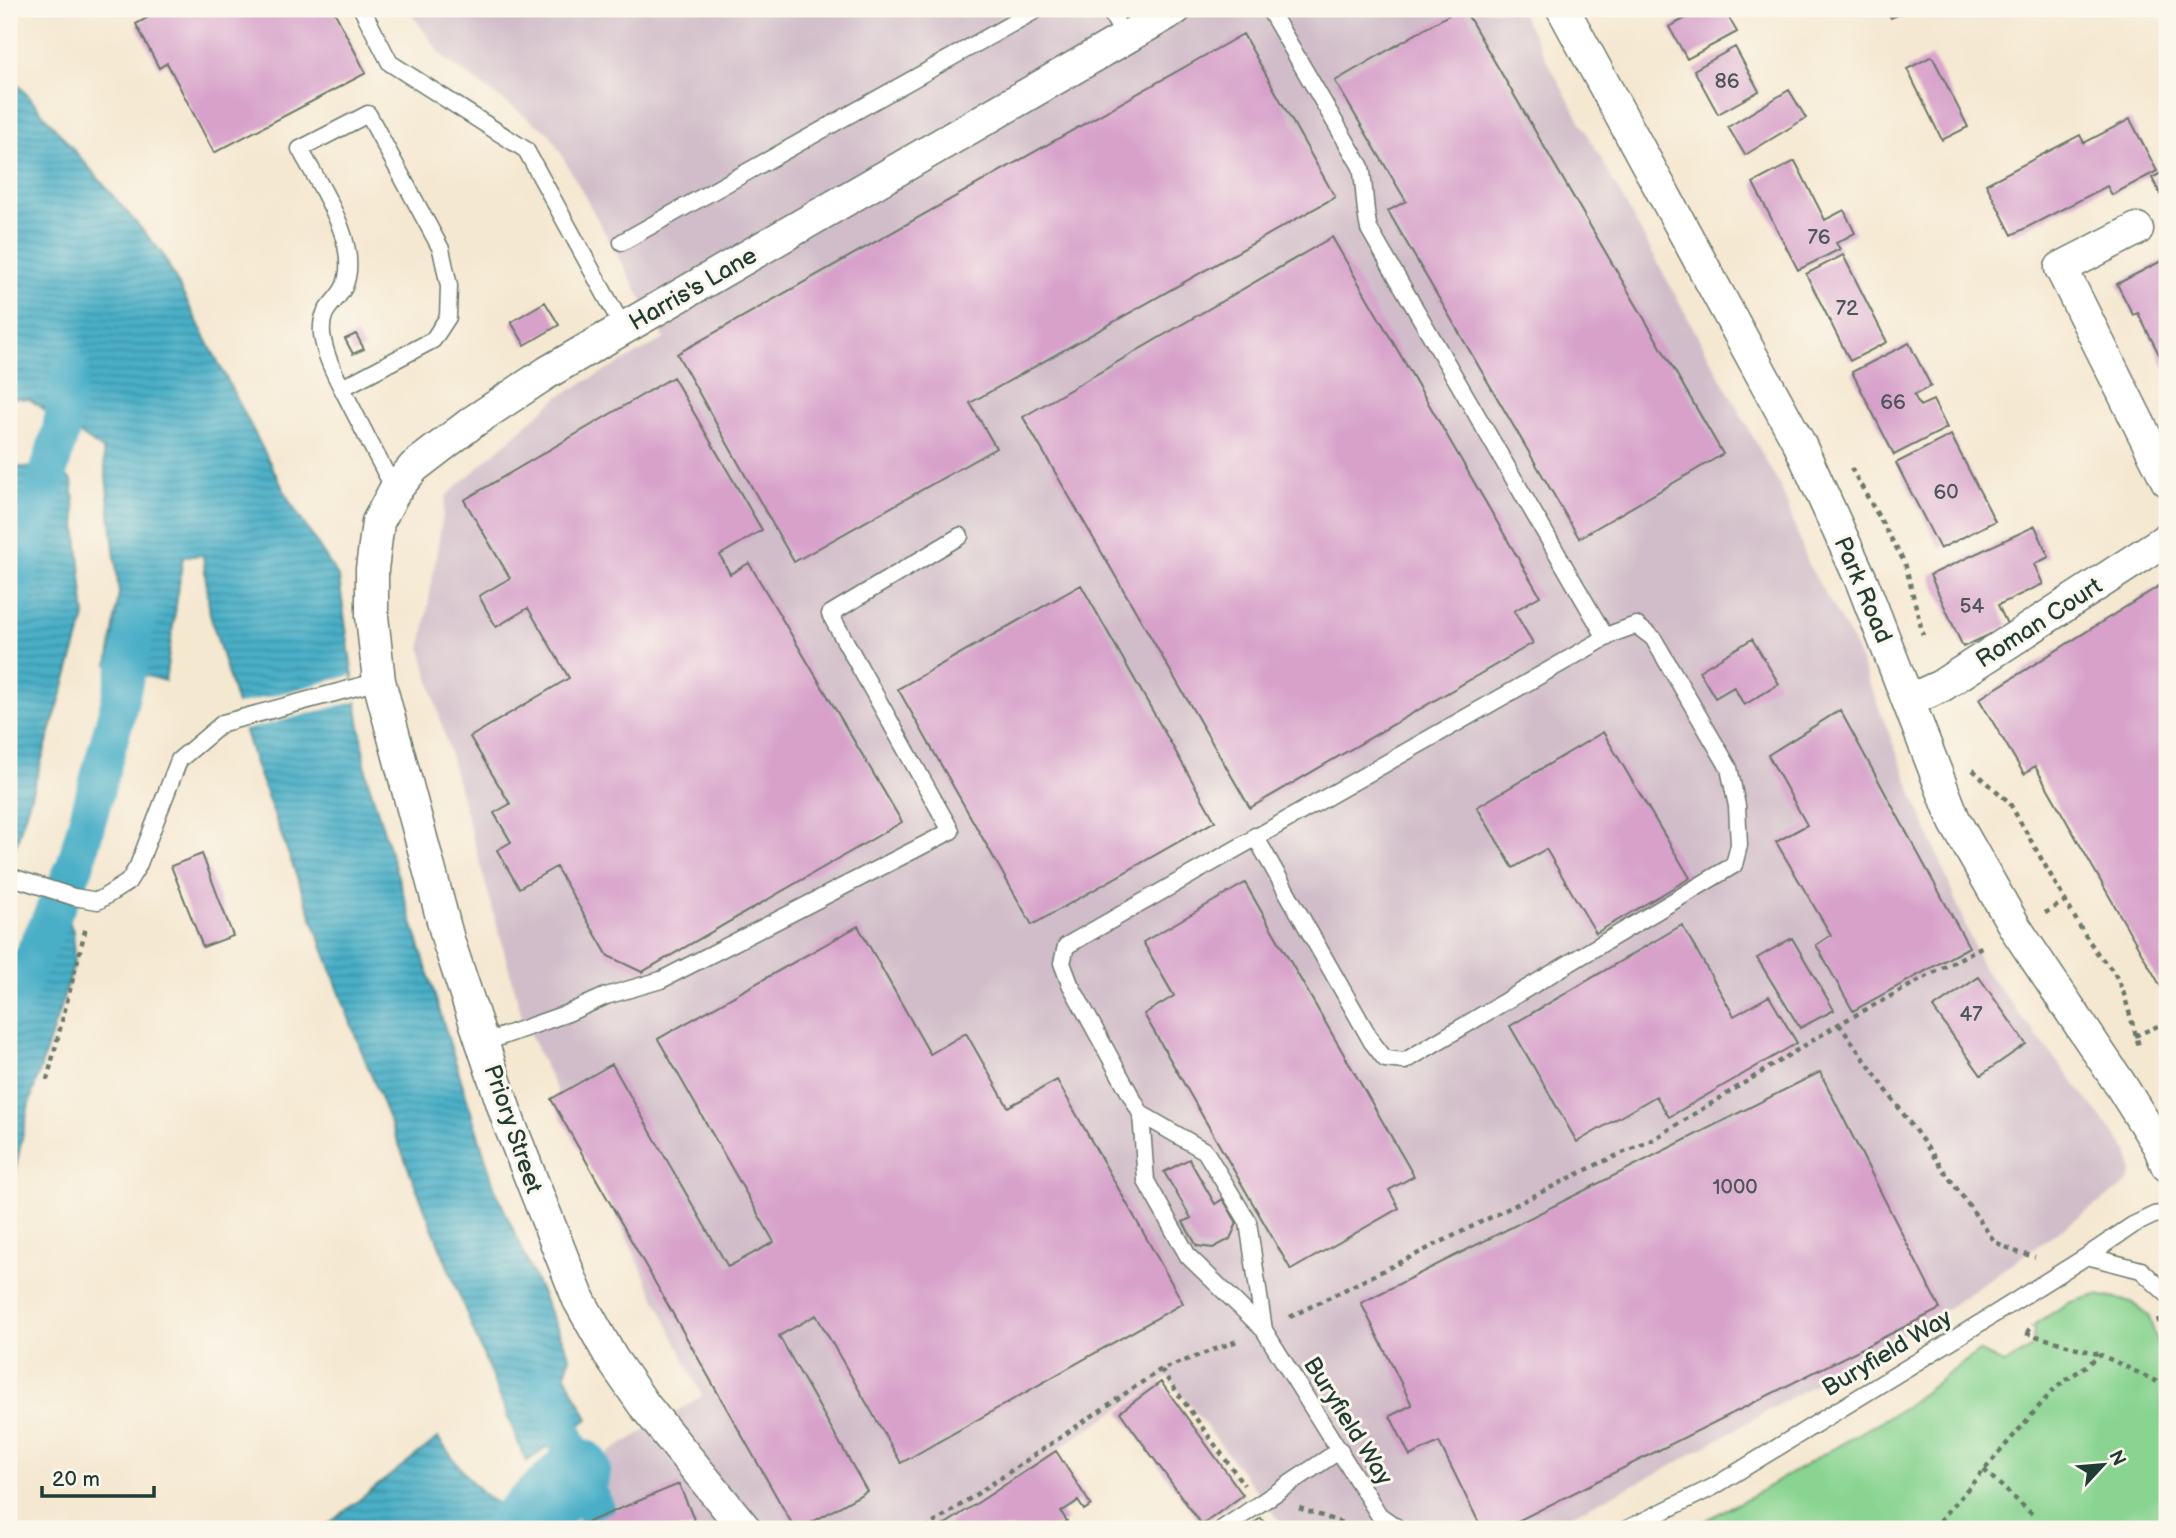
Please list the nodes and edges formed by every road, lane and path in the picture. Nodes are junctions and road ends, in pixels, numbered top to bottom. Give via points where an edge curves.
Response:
1 (362, 9) edge
2 (1038, 9) edge
3 (1109, 9) edge
4 (1175, 9) edge
5 (1269, 9) edge
6 (1563, 9) edge
7 (1125, 38) junction
8 (2137, 229) dead end
9 (622, 242) dead end
10 (624, 329) junction
11 (342, 388) junction
12 (2167, 480) edge
13 (395, 490) junction
14 (960, 536) dead end
15 (2167, 539) edge
16 (1606, 638) junction
17 (379, 681) junction
18 (1908, 701) junction
19 (1963, 762) dead end
20 (1255, 836) junction
21 (9, 876) edge
22 (98, 901) junction
23 (1976, 951) dead end
24 (2167, 1022) edge
25 (1839, 1024) junction
26 (2135, 1036) junction
27 (483, 1043) junction
28 (2140, 1048) dead end
29 (47, 1080) dead end
30 (1141, 1114) junction
31 (2167, 1166) edge
32 (2167, 1213) edge
33 (2040, 1255) dead end
34 (2087, 1256) junction
35 (2167, 1294) edge
36 (2038, 1314) dead end
37 (2157, 1314) dead end
38 (1985, 1320) junction
39 (1264, 1330) junction
40 (2027, 1333) junction
41 (2101, 1355) junction
42 (1160, 1370) junction
43 (2166, 1386) edge
44 (2167, 1414) edge
45 (1340, 1450) junction
46 (1984, 1470) junction
47 (1270, 1498) junction
48 (2034, 1516) dead end
49 (745, 1529) edge
50 (925, 1529) edge
51 (1222, 1529) edge
52 (1361, 1529) edge
53 (1399, 1529) edge
54 (1627, 1529) edge
55 (1933, 1529) edge

1 - 10 lane via 390,63 526,150
2 - 9 lane
3 - 7 lane
4 - 7 street, Harris's Lane
5 - 16 lane via 1360,167 1369,229
6 - 18 street, Park Road via 1799,443 1862,582
7 - 10 street, Harris's Lane
8 - 12 street via 2061,268
10 - 13 street, Harris's Lane via 474,421 414,467
11 - 11 lane via 322,333 326,309 343,289 349,267 342,228 300,149 368,114 441,249 449,286 448,317 433,340
11 - 13 lane
13 - 17 street, Harris's Lane via 378,522 372,569
14 - 27 lane via 830,614 951,831 661,980
15 - 18 street, Roman Court via 1941,686
16 - 20 lane
16 - 20 lane via 1636,625 1653,638 1729,768 1739,845 1734,866 1405,1060 1385,1059 1372,1042
17 - 22 lane via 223,723 179,760 138,866 128,882
17 - 27 street, Priory Street via 449,943
18 - 31 street, Park Road via 1955,822 2016,929 2120,1084
19 - 26 path via 2009,802 2083,932 2114,972
20 - 30 lane via 1066,946 1062,964 1070,984
21 - 22 lane
22 - 29 path via 89,916
23 - 25 path
24 - 26 path
25 - 33 path via 1995,1242 2032,1258
25 - 39 path via 1654,1139
26 - 28 path
27 - 49 street, Priory Street via 509,1123 579,1300 644,1405
30 - 39 lane via 1146,1181 1188,1256
30 - 39 lane via 1205,1151 1248,1223
32 - 34 lane, Buryfield Way via 2133,1224
34 - 35 lane via 2141,1270
34 - 38 lane, Buryfield Way
36 - 40 path
37 - 43 path via 2166,1348
38 - 40 path
38 - 54 lane, Buryfield Way via 1713,1487
39 - 42 path
39 - 45 lane, Buryfield Way
40 - 41 path
41 - 43 path
41 - 46 path via 2054,1389
42 - 47 path via 1248,1490
42 - 50 path
43 - 44 path
45 - 47 lane
45 - 53 lane, Buryfield Way via 1379,1515
46 - 48 path
46 - 55 path
47 - 51 lane
47 - 52 path

